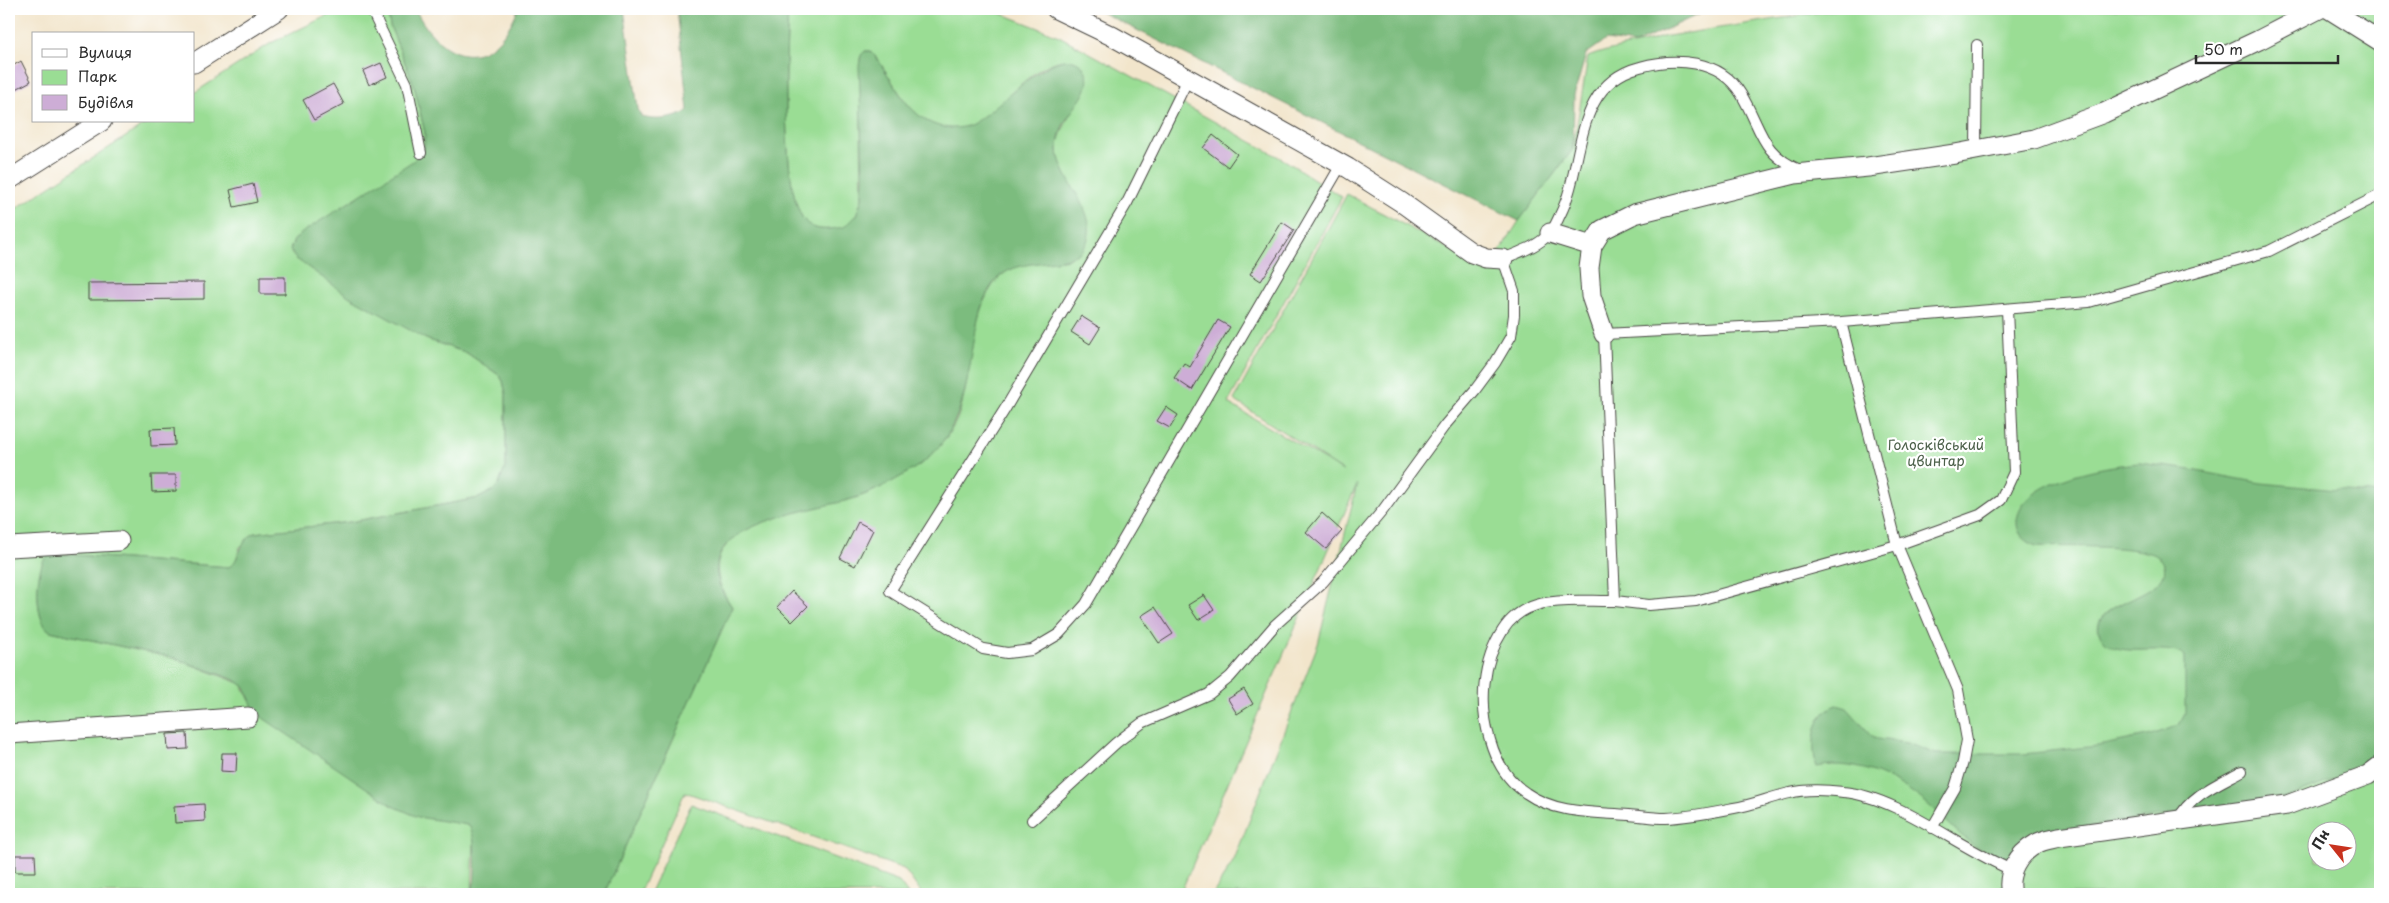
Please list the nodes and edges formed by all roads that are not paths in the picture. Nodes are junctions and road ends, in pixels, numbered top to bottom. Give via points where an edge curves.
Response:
1 (279, 9) edge
2 (371, 9) edge
3 (1056, 9) edge
4 (2319, 9) edge
5 (2329, 9) edge
6 (2380, 40) edge
7 (1977, 44) dead end
8 (195, 62) edge
9 (1188, 79) junction
10 (100, 122) edge
11 (1976, 150) junction
12 (421, 153) dead end
13 (1341, 165) junction
14 (1810, 173) junction
15 (9, 180) edge
16 (2380, 195) edge
17 (1550, 233) junction
18 (1592, 246) junction
19 (1503, 259) junction
20 (2007, 309) junction
21 (1841, 322) junction
22 (1604, 334) junction
23 (119, 541) dead end
24 (1897, 545) junction
25 (9, 547) edge
26 (1615, 601) junction
27 (248, 717) dead end
28 (9, 734) edge
29 (2380, 766) edge
30 (2242, 771) dead end
31 (1032, 820) dead end
32 (2176, 821) junction
33 (1932, 828) junction
34 (2012, 870) junction
35 (2011, 894) edge

1 - 8 street
2 - 12 lane via 407,84
3 - 9 street
4 - 11 street via 2104,113 2034,139
5 - 6 street
7 - 11 lane
9 - 13 street
9 - 13 lane via 1127,203 1005,409 890,591 983,649 1007,653 1032,650 1059,634 1086,604
10 - 15 street
11 - 14 street
13 - 19 street via 1401,202 1472,253
14 - 17 lane via 1788,165 1768,148 1731,81 1699,64 1657,62 1614,79 1601,90 1591,106 1566,203
14 - 18 street via 1634,214 1602,230
16 - 20 lane via 2270,251 2089,302
17 - 18 street
17 - 19 lane via 1538,244
18 - 22 street via 1589,268 1591,296
19 - 31 lane via 1514,291 1511,336 1475,390 1329,575 1275,625 1230,677 1209,694 1142,723
20 - 21 lane
20 - 24 lane via 2014,472 2001,500 1980,515
21 - 22 lane
21 - 24 lane
22 - 26 lane
23 - 25 street
24 - 26 lane via 1696,601 1649,605
24 - 33 lane via 1958,690 1967,740 1955,788
26 - 33 lane via 1544,602 1528,606 1514,616 1494,646 1485,684 1488,734 1500,766 1526,794 1575,811 1666,818 1736,808 1792,792 1844,792 1887,803
27 - 28 street
29 - 32 street via 2368,774 2288,805
30 - 32 lane via 2198,794
32 - 34 street via 2037,843 2020,856
33 - 34 lane via 1991,862
34 - 35 street

